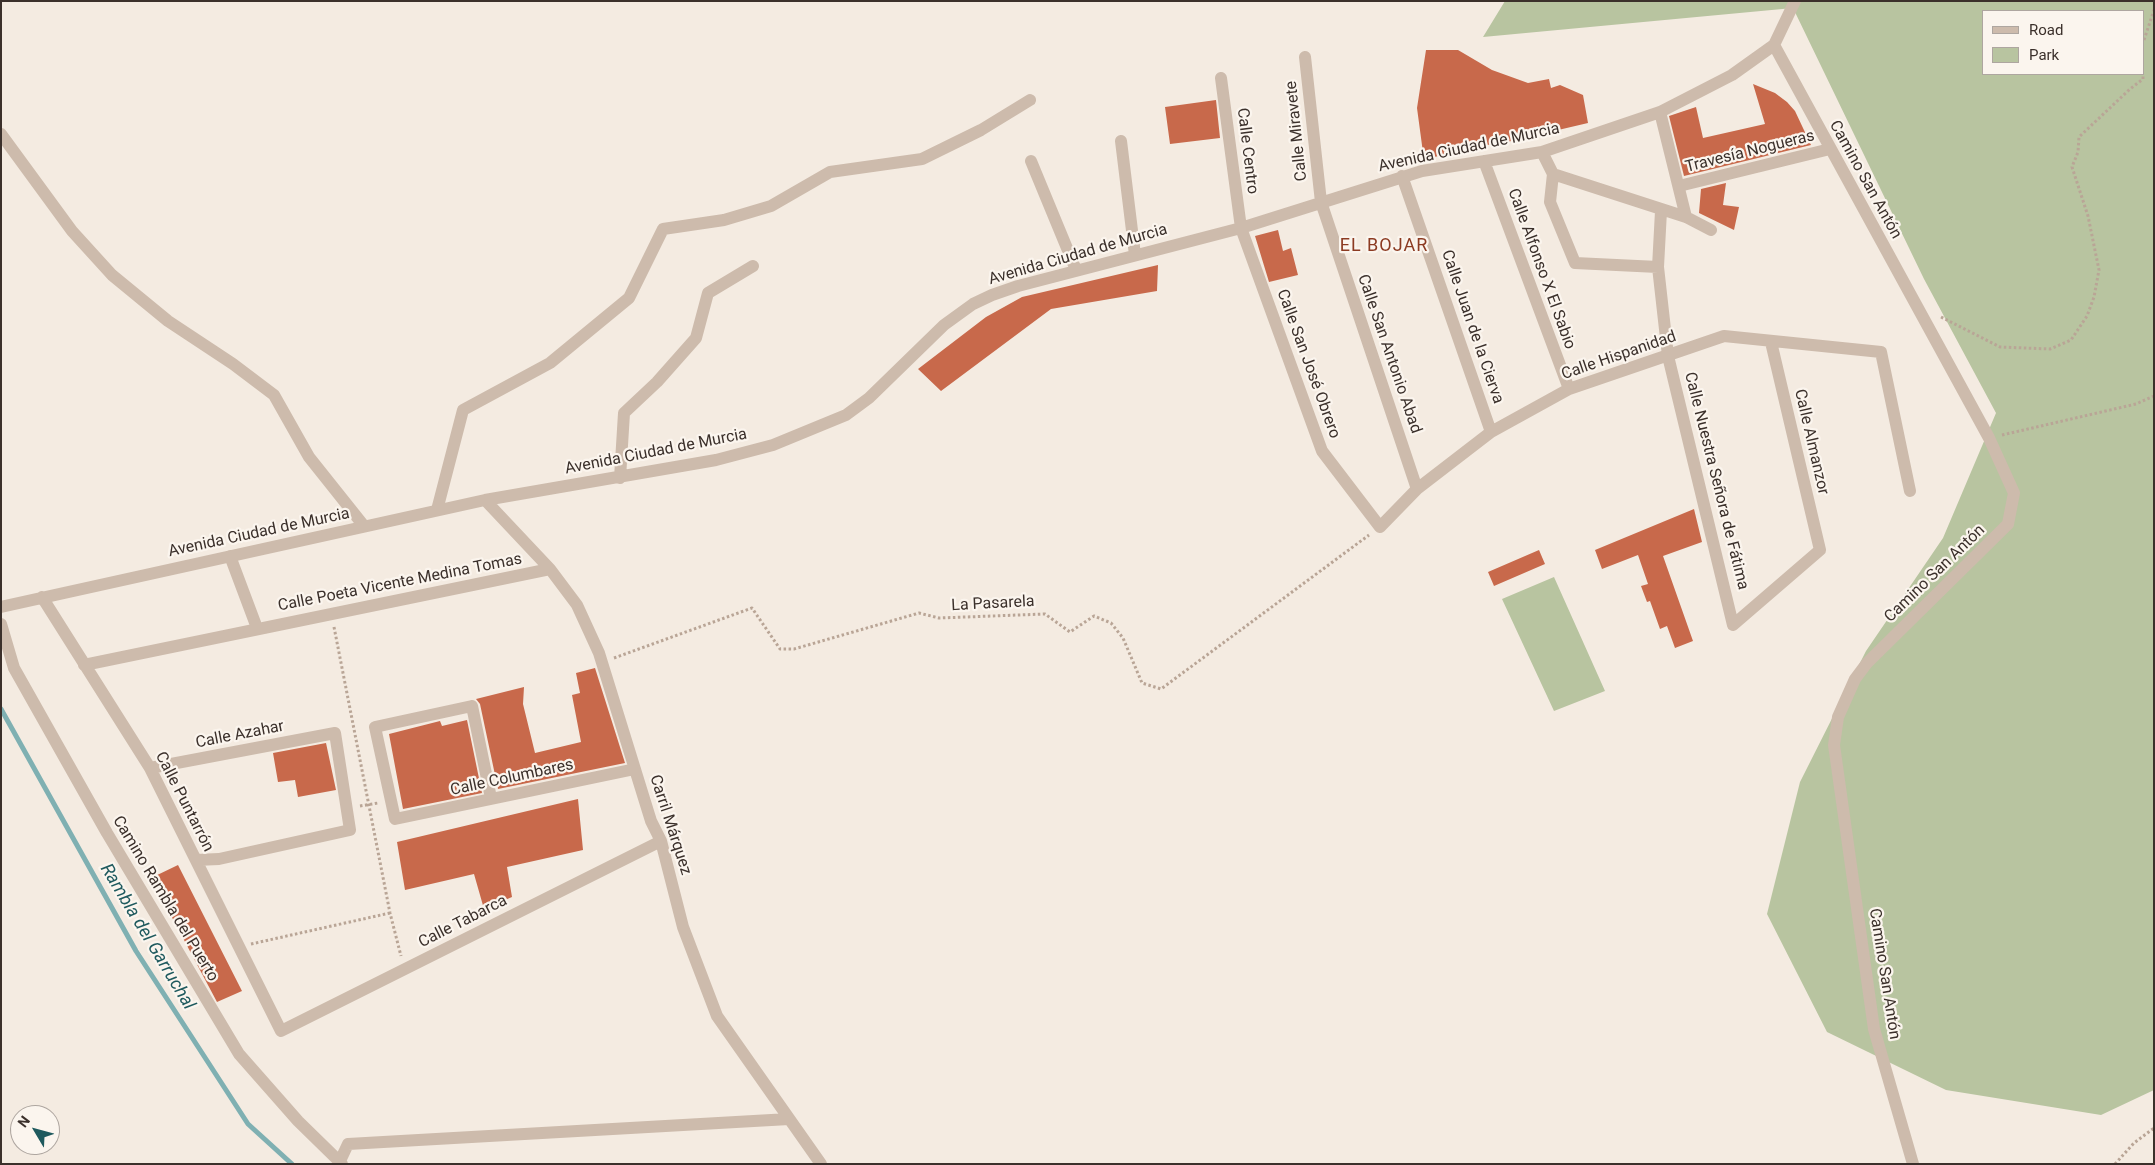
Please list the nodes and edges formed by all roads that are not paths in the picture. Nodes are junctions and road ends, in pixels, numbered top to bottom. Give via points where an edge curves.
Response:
1 (1795, 1) edge
2 (1774, 44) junction
3 (1305, 57) dead end
4 (1221, 78) dead end
5 (1030, 100) dead end
6 (1660, 112) junction
7 (1, 134) edge
8 (1120, 141) dead end
9 (1830, 149) junction
10 (1542, 152) junction
11 (1031, 161) dead end
12 (1484, 161) junction
13 (1552, 174) junction
14 (1402, 176) junction
15 (1679, 186) junction
16 (1321, 202) junction
17 (1661, 211) junction
18 (1686, 217) junction
19 (1240, 228) junction
20 (1711, 230) dead end
21 (1135, 255) junction
22 (753, 266) dead end
23 (1658, 267) junction
24 (1076, 270) junction
25 (1771, 342) junction
26 (1668, 356) junction
27 (1569, 389) junction
28 (1491, 432) junction
29 (620, 478) junction
30 (1418, 489) junction
31 (1910, 491) dead end
32 (485, 500) junction
33 (437, 510) junction
34 (364, 526) junction
35 (1380, 528) joint
36 (230, 556) junction
37 (550, 569) junction
38 (42, 597) junction
39 (1, 607) edge
40 (1732, 613) joint
41 (1, 624) edge
42 (256, 628) junction
43 (84, 664) junction
44 (150, 768) junction
45 (635, 770) junction
46 (492, 798) junction
47 (661, 841) junction
48 (196, 860) junction
49 (281, 1031) joint
50 (789, 1119) junction
51 (341, 1163) edge
52 (821, 1164) edge
53 (1913, 1164) edge

1 - 2 street
2 - 6 street, Avenida Ciudad de Murcia via 1732,75
2 - 9 street, Camino San Antón
3 - 16 street, Calle Miravete
4 - 19 street, Calle Centro
5 - 33 street via 981,130 922,158 830,172 771,206 724,220 663,229 629,298 550,363 463,410
6 - 10 street, Avenida Ciudad de Murcia
6 - 15 street
7 - 34 street via 72,231 112,275 168,321 274,395 309,457
8 - 21 street
9 - 15 street, Travesía Nogueras
9 - 53 street, Camino San Antón via 1988,438 2014,493 2008,524 1867,663 1838,717 1834,745 1874,1030
10 - 12 street, Avenida Ciudad de Murcia
10 - 13 street
11 - 24 street
12 - 14 street, Avenida Ciudad de Murcia
12 - 27 street, Calle Alfonso X El Sabio
13 - 17 street
13 - 23 street via 1550,202 1575,263
14 - 16 street, Avenida Ciudad de Murcia
14 - 28 street, Calle Juan de la Cierva
15 - 18 street
16 - 19 street, Avenida Ciudad de Murcia
16 - 30 street, Calle San Antonio Abad
17 - 18 street
17 - 23 street, Calle Nuestra Señora de Fátima
18 - 20 street
19 - 21 street, Avenida Ciudad de Murcia
19 - 35 street, Calle San José Obrero via 1322,451
21 - 24 street, Avenida Ciudad de Murcia
22 - 29 street via 708,293 696,338 624,413
23 - 26 street, Calle Nuestra Señora de Fátima
24 - 29 street, Avenida Ciudad de Murcia via 1018,286 973,304 930,338 869,398 831,422 741,454
25 - 26 street, Calle Hispanidad via 1724,336
25 - 31 street, Calle Hispanidad via 1881,352
25 - 40 street, Calle Almanzor via 1820,550 1733,625
26 - 27 street, Calle Hispanidad
26 - 40 street, Calle Nuestra Señora de Fátima
27 - 28 street, Calle Hispanidad
28 - 30 street, Calle Hispanidad
29 - 32 street, Avenida Ciudad de Murcia
30 - 35 street, Calle Hispanidad
32 - 33 street, Avenida Ciudad de Murcia
32 - 37 street, Carril Márquez
33 - 34 street, Avenida Ciudad de Murcia
34 - 36 street, Avenida Ciudad de Murcia
36 - 38 street, Avenida Ciudad de Murcia
36 - 42 street
37 - 42 street, Calle Poeta Vicente Medina Tomas
37 - 45 street, Carril Márquez via 577,605 602,662
38 - 39 street, Avenida Ciudad de Murcia
38 - 43 street, Calle Puntarrón
41 - 51 street, Camino Rambla del Puerto via 14,668 239,1054
42 - 43 street, Calle Poeta Vicente Medina Tomas
43 - 44 street, Calle Puntarrón
44 - 48 street, Calle Puntarrón
44 - 48 street, Calle Azahar via 335,733 350,830 219,859
45 - 46 street, Calle Columbares
45 - 47 street, Carril Márquez via 651,821
46 - 46 street, Calle Columbares via 395,819 375,727 472,706
47 - 49 street, Calle Tabarca
47 - 50 street, Carril Márquez via 684,927 717,1016
48 - 49 street, Calle Puntarrón
50 - 51 street via 348,1144
50 - 52 street, Carril Márquez

